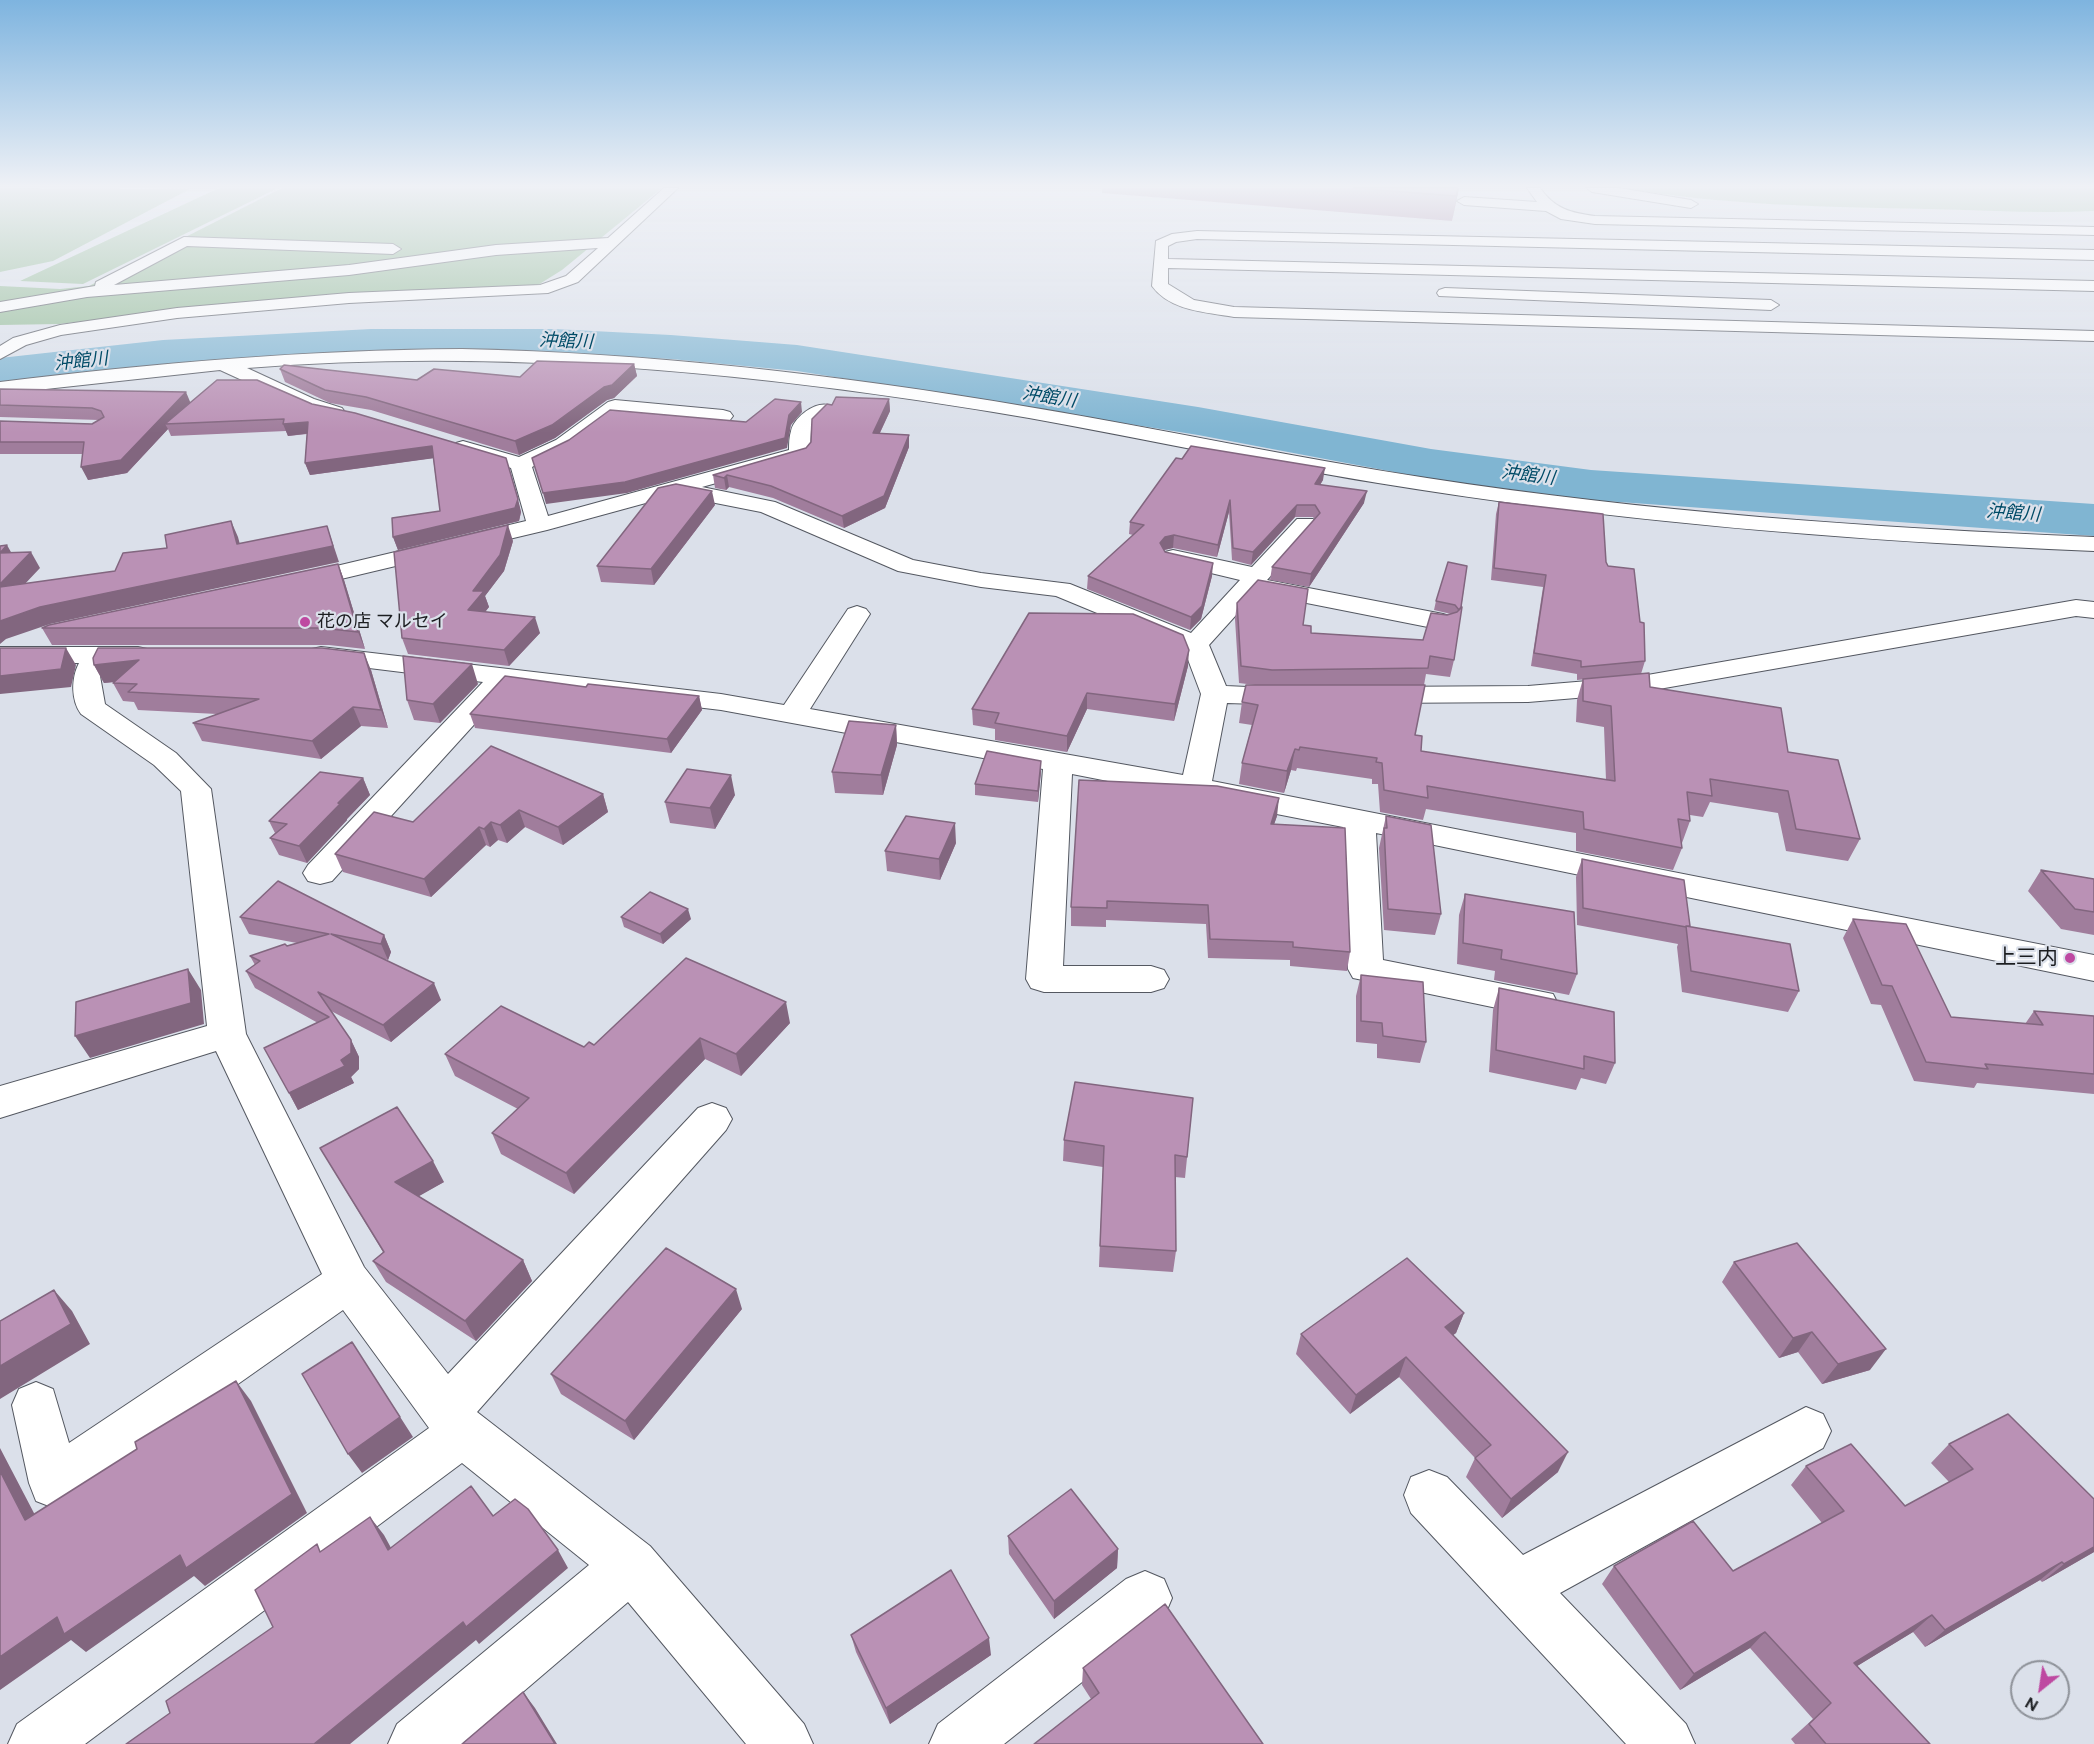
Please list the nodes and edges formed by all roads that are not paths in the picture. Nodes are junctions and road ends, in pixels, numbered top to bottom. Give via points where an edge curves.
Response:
1 (131, 269) edge
2 (354, 269) edge
3 (583, 269) edge
4 (1160, 269) edge
5 (1182, 269) edge
6 (1537, 269) edge
7 (1663, 269) edge
8 (1777, 269) edge
9 (1818, 269) edge
10 (1884, 269) edge
11 (1966, 269) edge
12 (2037, 269) edge
13 (2078, 269) edge
14 (1539, 273) junction
15 (1670, 276) junction
16 (1209, 277) junction
17 (1787, 279) junction
18 (1829, 280) junction
19 (1898, 282) junction
20 (1429, 284) junction
21 (1987, 284) junction
22 (2049, 285) junction
23 (87, 292) junction
24 (1524, 295) junction
25 (1554, 296) junction
26 (1258, 297) dead end
27 (1306, 297) dead end
28 (2012, 301) dead end
29 (0, 307) edge
30 (1825, 314) dead end
31 (1319, 315) junction
32 (1446, 315) junction
33 (2036, 318) dead end
34 (1570, 322) junction
35 (1841, 329) junction
36 (2061, 335) junction
37 (2094, 336) edge
38 (1, 352) edge
39 (212, 364) junction
40 (0, 388) edge
41 (821, 409) edge
42 (354, 415) edge
43 (723, 416) dead end
44 (448, 443) edge
45 (521, 464) junction
46 (679, 489) junction
47 (1305, 524) dead end
48 (539, 525) junction
49 (2094, 544) edge
50 (1173, 557) edge
51 (1253, 580) junction
52 (272, 587) edge
53 (2094, 610) edge
54 (857, 614) dead end
55 (1443, 622) edge
56 (60, 631) edge
57 (1195, 644) junction
58 (0, 654) edge
59 (96, 655) junction
60 (166, 655) edge
61 (294, 655) edge
62 (505, 675) junction
63 (1215, 693) junction
64 (1316, 696) edge
65 (1350, 696) edge
66 (792, 715) junction
67 (1058, 762) junction
68 (1196, 787) junction
69 (1359, 820) junction
70 (320, 873) dead end
71 (2094, 968) edge
72 (1152, 979) dead end
73 (1572, 1011) edge
74 (227, 1034) junction
75 (0, 1102) edge
76 (712, 1119) dead end
77 (348, 1281) junction
78 (36, 1405) dead end
79 (454, 1422) junction
80 (1806, 1431) dead end
81 (1429, 1495) dead end
82 (631, 1564) junction
83 (1517, 1587) junction
84 (1145, 1598) dead end
85 (37, 1744) edge
86 (417, 1744) edge
87 (784, 1744) edge
88 (958, 1744) edge
89 (1666, 1744) edge

1 - 23 street
2 - 23 street
3 - 38 street via 562,285 515,293 333,298 92,323 30,338
4 - 31 street via 1160,286 1190,304 1234,312
5 - 16 street
6 - 14 street
7 - 15 street
8 - 17 street
9 - 18 street
10 - 19 street
11 - 21 street
12 - 22 street
13 - 22 street
14 - 15 street
14 - 20 street
14 - 25 street
15 - 17 street
16 - 20 street
16 - 26 street via 1231,298
17 - 18 street
17 - 25 street via 1798,299
18 - 19 street
19 - 21 street
20 - 24 street via 1503,282 1518,287
20 - 32 street
20 - 32 street via 1351,278 1345,290 1349,304 1356,308
21 - 22 street
21 - 28 street
23 - 29 street
24 - 25 street
24 - 32 street via 1528,304 1517,311
25 - 34 street
27 - 31 street via 1318,303
30 - 35 street
31 - 32 street
32 - 34 street
33 - 36 street
34 - 35 street
35 - 36 street
36 - 37 street
39 - 40 street
39 - 42 street via 240,370 324,410
39 - 49 street via 494,356 653,372 772,376 973,404 1312,466 1542,501 1935,538
41 - 46 street via 801,429 799,454
43 - 45 street via 623,399 563,444
44 - 45 street
45 - 48 street
46 - 48 street
46 - 57 street via 767,507 907,566 1061,589
47 - 51 street
48 - 52 street
50 - 51 street
51 - 55 street
51 - 57 street
53 - 65 street via 2076,608 1636,685 1528,694
54 - 66 street
56 - 58 street
57 - 63 street
58 - 59 street
59 - 60 street
59 - 74 street via 86,676 91,708 165,759 196,789
61 - 62 street via 329,655
62 - 66 street via 721,702
62 - 70 street
63 - 64 street via 1270,698
63 - 68 street
66 - 67 street
67 - 68 street
67 - 72 street via 1044,979
68 - 69 street
69 - 71 street
69 - 73 street via 1366,969
74 - 75 street
74 - 77 street
76 - 79 street
77 - 78 street via 54,1483
77 - 79 street
79 - 82 street
79 - 85 street
80 - 83 street
81 - 83 street
82 - 86 street
82 - 87 street
83 - 89 street
84 - 88 street

